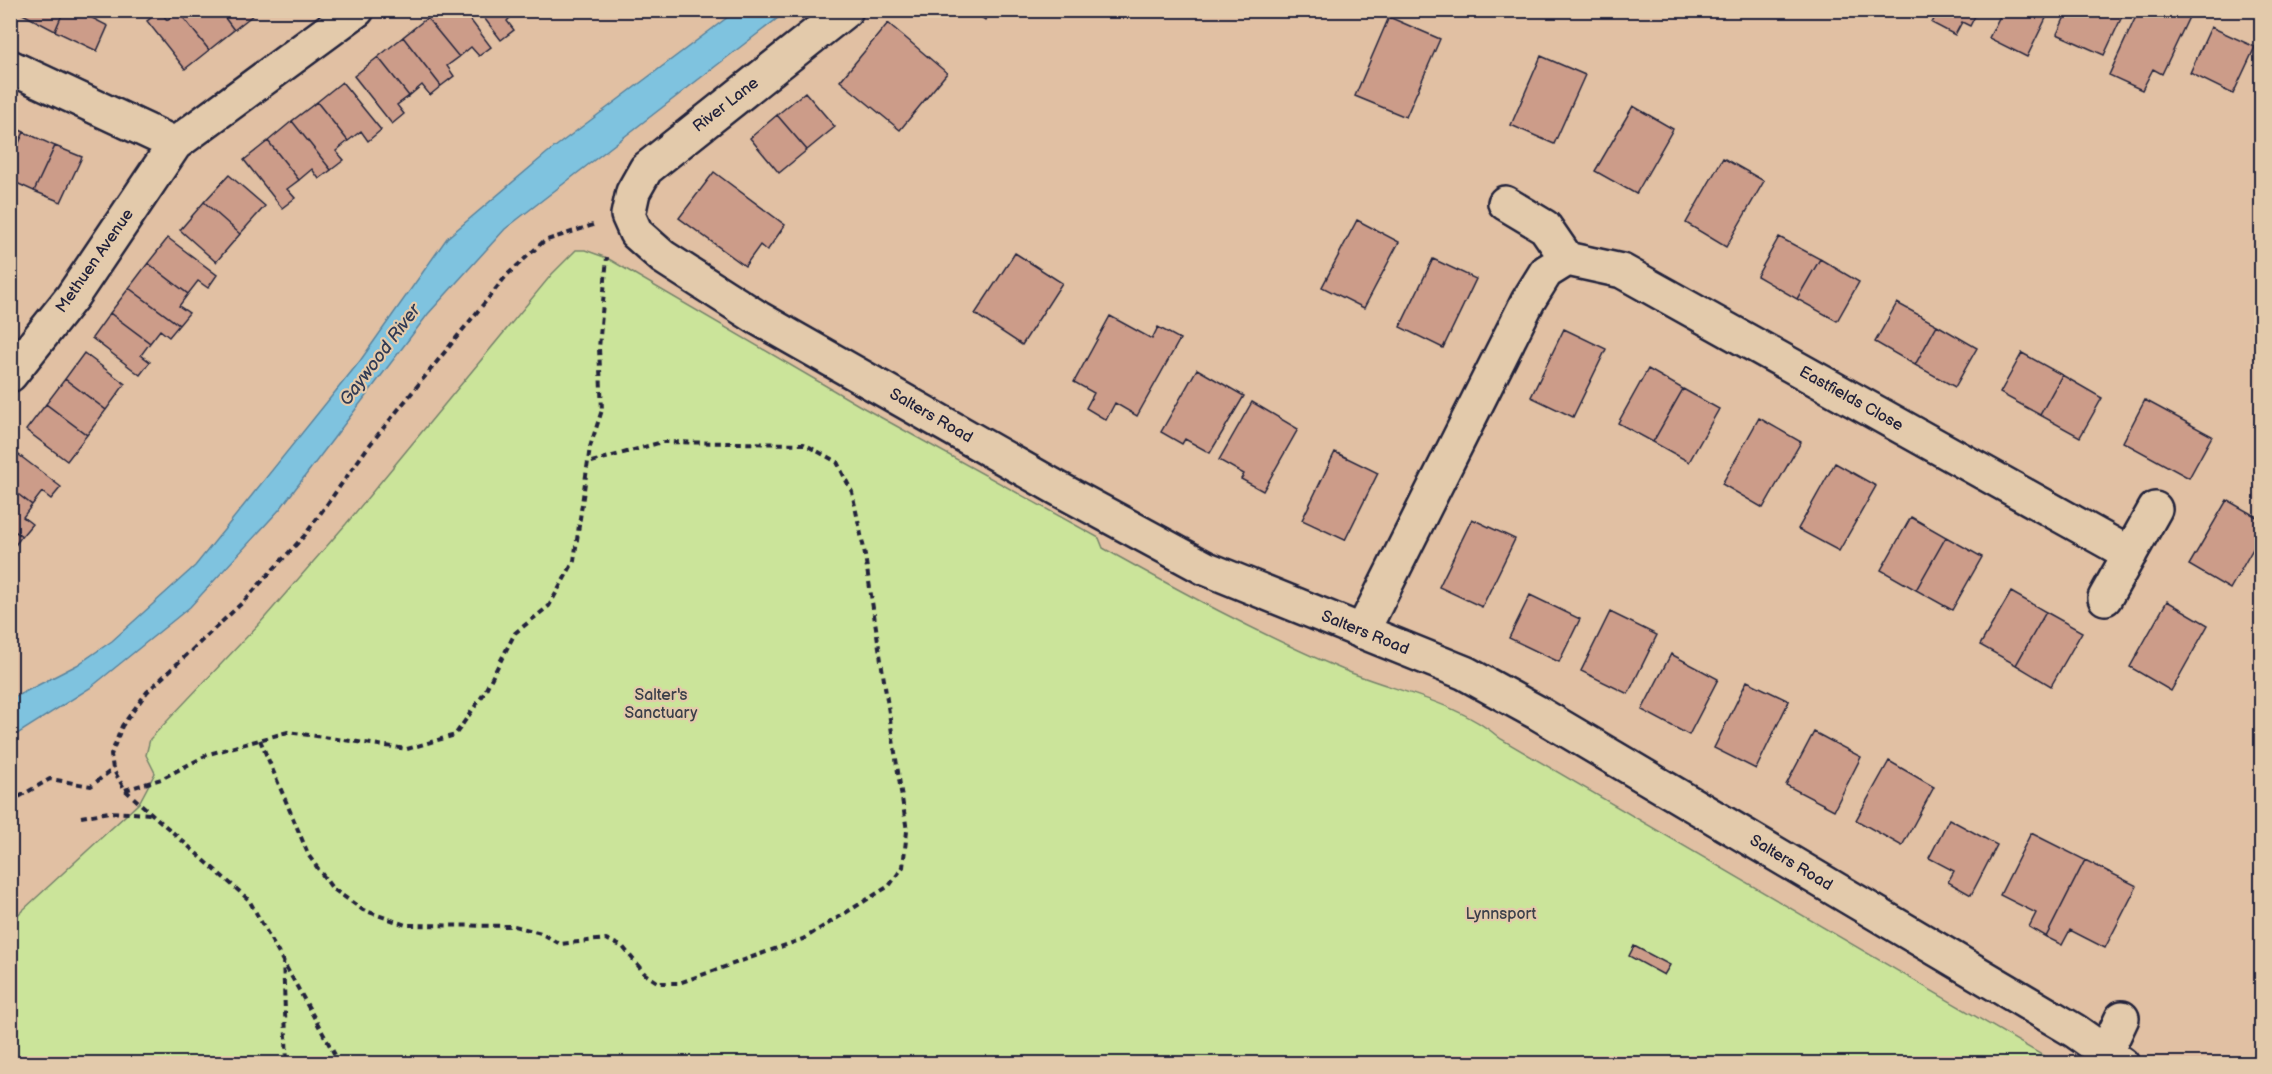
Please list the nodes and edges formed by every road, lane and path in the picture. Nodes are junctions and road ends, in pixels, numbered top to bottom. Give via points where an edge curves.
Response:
1 (357, 10) edge
2 (846, 10) edge
3 (10, 67) edge
4 (175, 144) junction
5 (1506, 203) dead end
6 (618, 218) junction
7 (1567, 259) junction
8 (10, 375) edge
9 (588, 464) junction
10 (2155, 509) dead end
11 (2130, 554) junction
12 (2104, 598) dead end
13 (1362, 632) junction
14 (260, 740) junction
15 (113, 769) junction
16 (125, 790) junction
17 (10, 802) edge
18 (153, 814) junction
19 (81, 817) dead end
20 (283, 958) junction
21 (2122, 1018) dead end
22 (2114, 1058) edge
23 (287, 1064) edge
24 (340, 1064) edge

1 - 4 street, Methuen Avenue
2 - 6 street, River Lane via 646,169
3 - 4 street
4 - 8 street, Methuen Avenue via 72,297
5 - 7 street via 1545,227
6 - 9 path via 599,348 602,410
6 - 13 street, Salters Road via 663,257 759,318 1057,488 1205,568
6 - 15 path via 544,241 507,274 368,447 305,535 243,602 147,692 122,726 111,755
7 - 11 street, Eastfields Close via 1622,271
7 - 13 street via 1546,272 1528,301
9 - 14 path via 574,561 549,606 515,633 483,695 455,735 407,748 288,732
9 - 14 path via 662,442 804,444 837,462 852,492 864,549 907,831 903,867 889,886 803,939 679,983 658,984 623,947 606,939 560,944 541,933 514,926 406,925 363,910 332,888 309,856
10 - 11 street
11 - 12 street
13 - 22 street, Salters Road via 1465,673 1538,713
14 - 16 path via 209,754 161,779
15 - 16 path
15 - 17 path via 91,786 50,779
16 - 18 path
18 - 19 path via 109,812
18 - 20 path via 249,900
20 - 23 path
20 - 24 path
21 - 22 street, Salters Road

